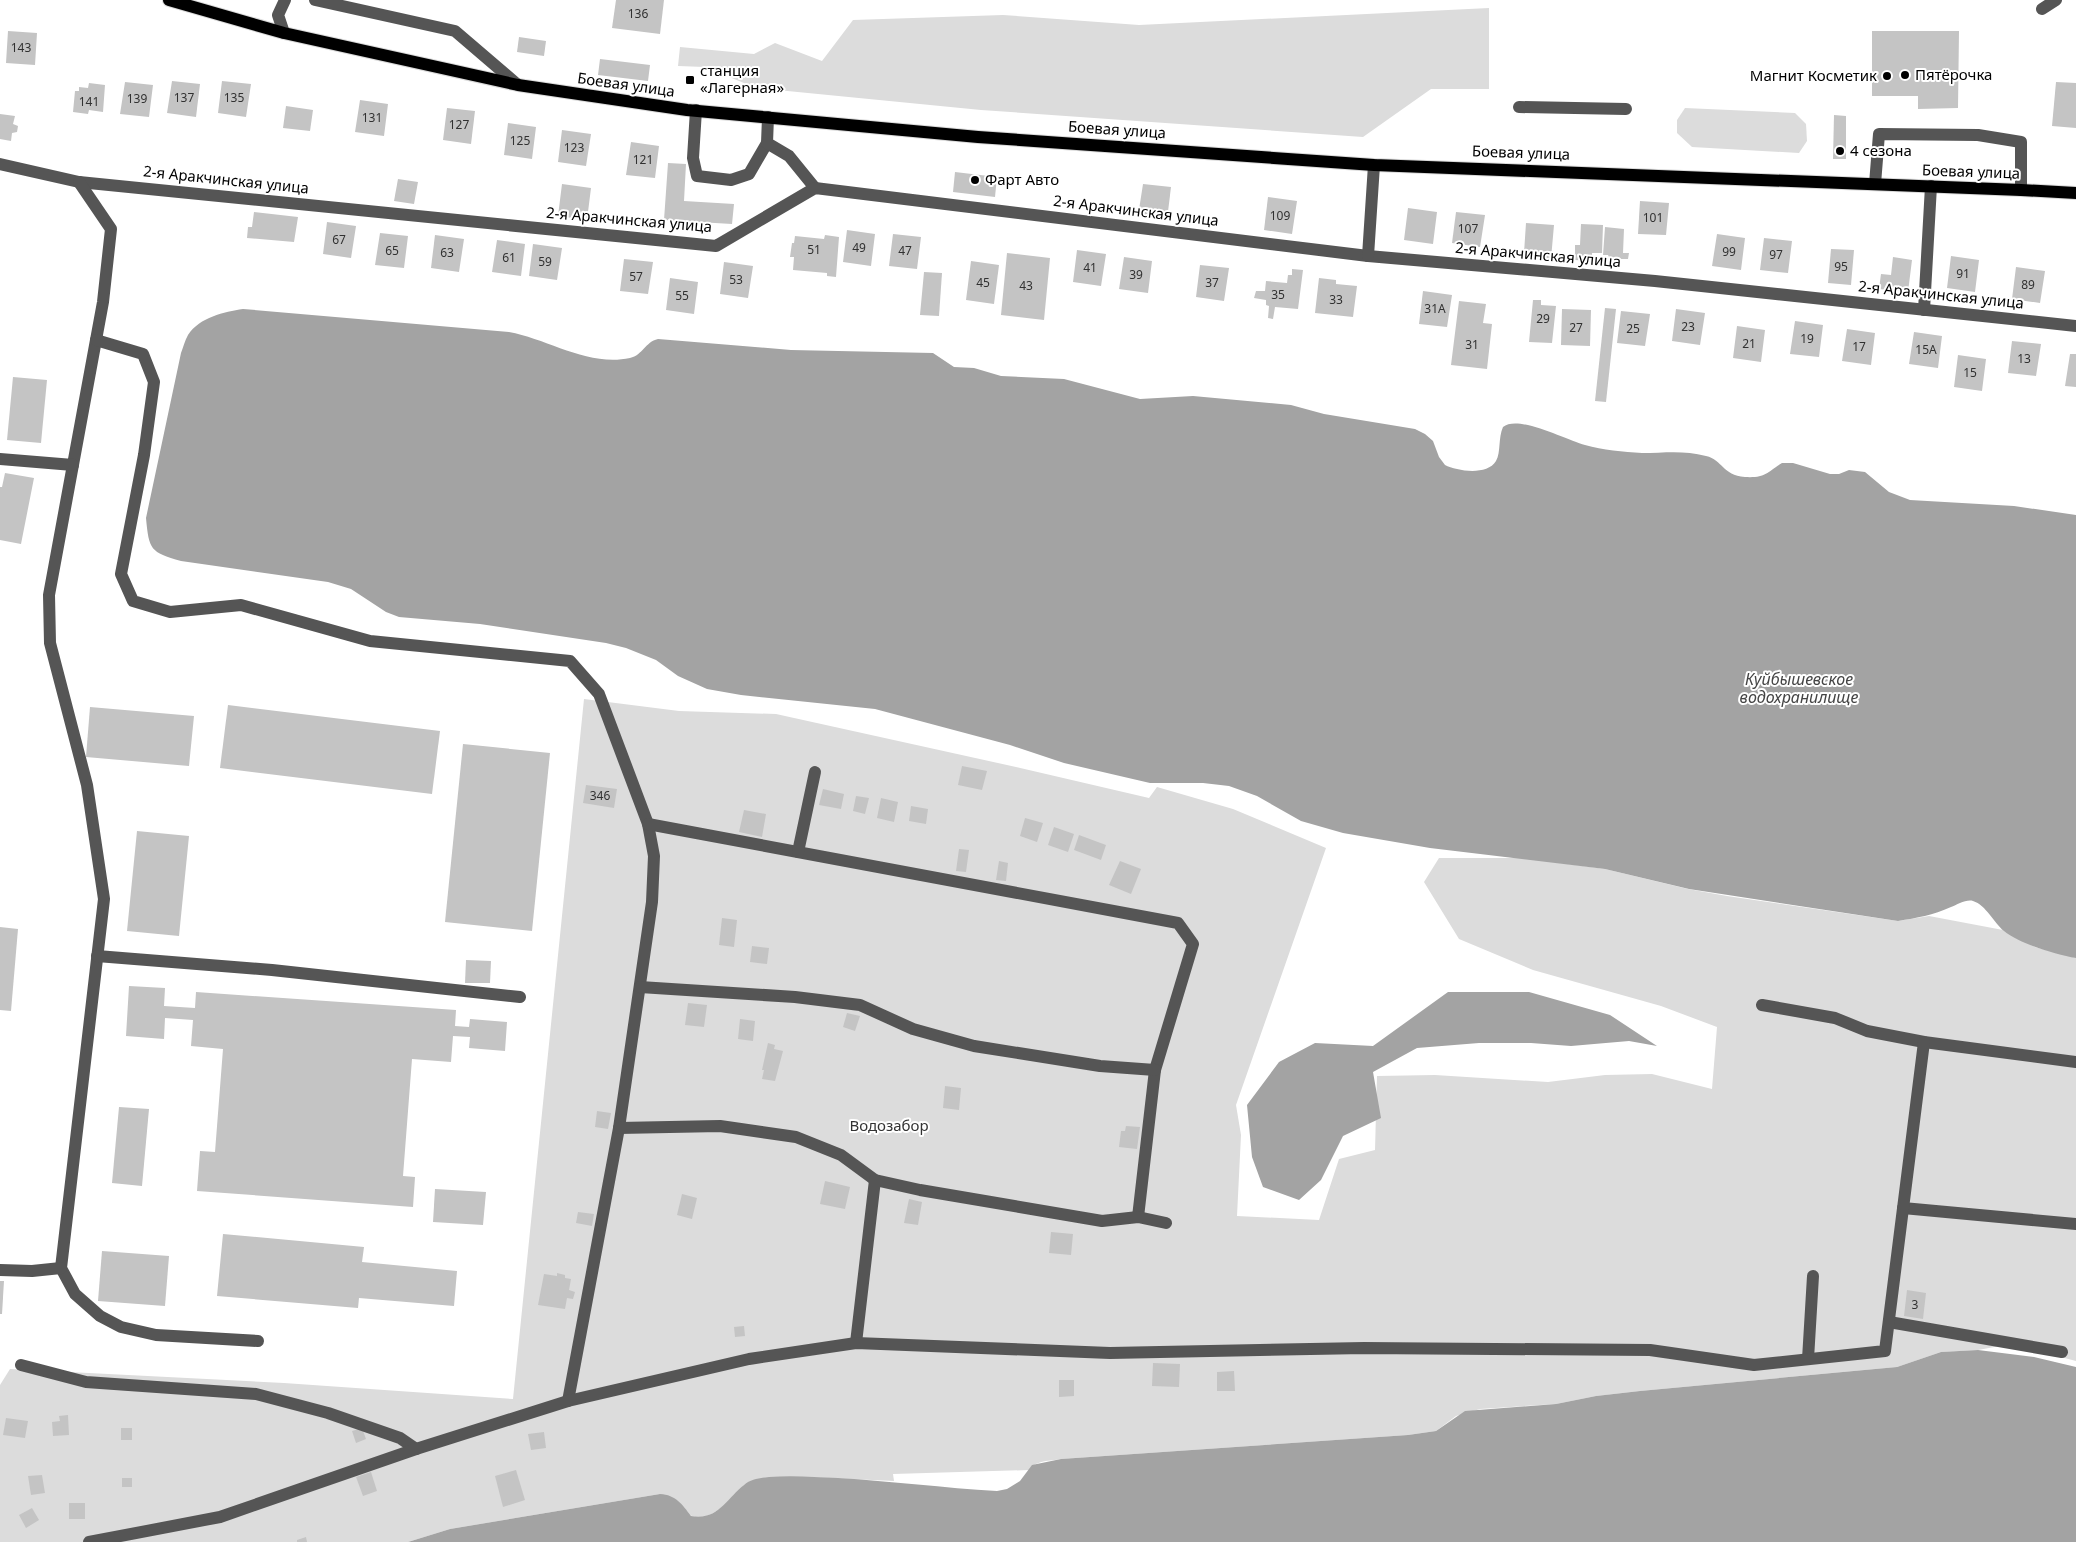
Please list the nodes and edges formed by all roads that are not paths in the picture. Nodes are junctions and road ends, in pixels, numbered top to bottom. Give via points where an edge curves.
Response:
1 (168, 0) edge
2 (285, 0) edge
3 (315, 0) edge
4 (2056, 0) edge
5 (2042, 9) dead end
6 (284, 33) junction
7 (518, 85) junction
8 (1519, 107) dead end
9 (1626, 109) dead end
10 (696, 110) junction
11 (768, 117) junction
12 (767, 143) junction
13 (0, 164) edge
14 (1374, 165) junction
15 (79, 182) junction
16 (1875, 184) junction
17 (1931, 186) junction
18 (815, 188) junction
19 (2021, 190) junction
20 (2076, 193) edge
21 (1368, 256) junction
22 (1924, 310) junction
23 (2076, 326) edge
24 (96, 340) junction
25 (0, 459) edge
26 (73, 465) junction
27 (815, 772) dead end
28 (648, 824) junction
29 (798, 852) junction
30 (97, 956) junction
31 (640, 987) junction
32 (520, 997) dead end
33 (1762, 1005) dead end
34 (1924, 1042) junction
35 (2076, 1062) edge
36 (1155, 1070) junction
37 (619, 1128) junction
38 (875, 1180) junction
39 (1903, 1208) junction
40 (1138, 1217) junction
41 (1166, 1223) dead end
42 (2076, 1224) edge
43 (61, 1268) junction
44 (0, 1270) edge
45 (1813, 1276) dead end
46 (1889, 1322) junction
47 (258, 1341) dead end
48 (856, 1343) junction
49 (2062, 1352) dead end
50 (1808, 1359) junction
51 (21, 1364) dead end
52 (568, 1401) junction
53 (416, 1449) junction
54 (89, 1542) edge

1 - 6 main road, Боевая улица
2 - 6 street via 278,15
3 - 7 street via 455,31
4 - 5 street
6 - 7 main road, Боевая улица
7 - 10 main road, Боевая улица
8 - 9 street
10 - 11 main road, Боевая улица
10 - 12 street via 693,158 697,176 730,180 749,174
11 - 12 street
11 - 14 main road, Боевая улица via 978,137
12 - 18 street via 789,156
13 - 15 street, 2-я Аракчинская улица
14 - 16 main road, Боевая улица
14 - 21 street
15 - 18 street, 2-я Аракчинская улица via 716,246
15 - 24 street via 111,229
16 - 17 main road, Боевая улица
16 - 19 street via 1879,134 1978,135 2021,142
17 - 19 main road, Боевая улица
17 - 22 street
18 - 21 street, 2-я Аракчинская улица
19 - 20 main road, Боевая улица
21 - 22 street, 2-я Аракчинская улица via 1655,281
22 - 23 street, 2-я Аракчинская улица
24 - 26 street
24 - 28 street via 143,354 154,382 121,574 133,601 170,612 241,605 370,642 570,661 599,694
25 - 26 street
26 - 30 street via 49,595 50,643 87,785 104,899
27 - 29 street
28 - 29 street
28 - 31 street via 654,856 652,902
29 - 36 street via 1178,923 1193,944
30 - 32 street via 272,970
30 - 43 street
31 - 36 street via 795,997 860,1005 913,1028 974,1046 1100,1066
31 - 37 street
33 - 34 street via 1835,1018 1867,1031
34 - 35 street
34 - 39 street
36 - 40 street
37 - 38 street via 720,1126 796,1137 841,1155
37 - 52 street
38 - 40 street via 1102,1221
38 - 48 street
39 - 42 street
39 - 46 street
40 - 41 street
43 - 44 street
43 - 47 street via 74,1294 100,1316 121,1327 156,1336
45 - 50 street
46 - 49 street
46 - 50 street via 1885,1351
48 - 50 street via 1110,1353 1364,1348 1650,1350 1754,1364
48 - 52 street via 749,1359
51 - 53 street via 86,1382 256,1394 328,1412 400,1438
52 - 53 street
53 - 54 street via 220,1517

